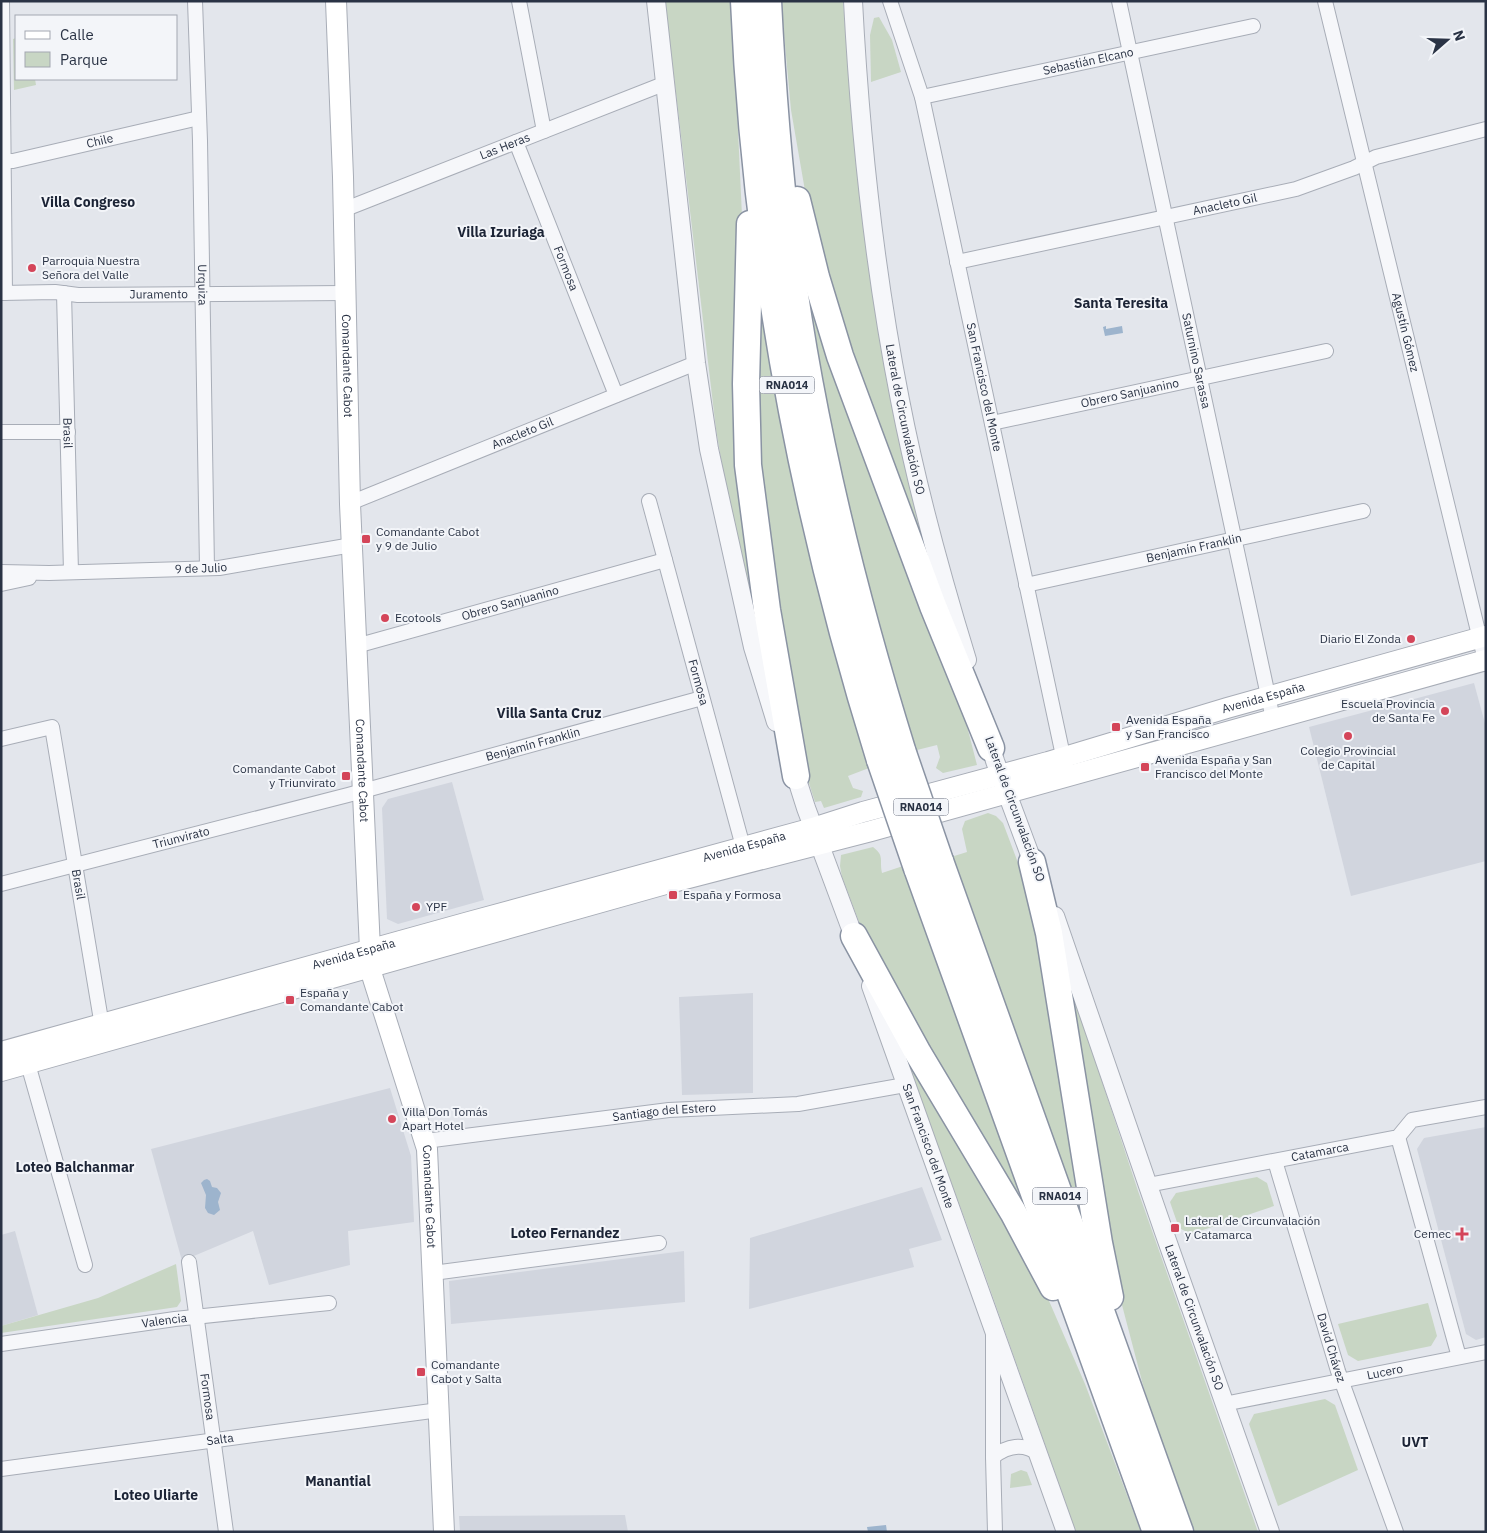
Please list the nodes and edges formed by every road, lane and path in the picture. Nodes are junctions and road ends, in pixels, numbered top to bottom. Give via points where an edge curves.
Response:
1 (2, 1) edge
2 (195, 1) edge
3 (336, 1) edge
4 (519, 1) edge
5 (656, 1) edge
6 (744, 1) edge
7 (768, 1) edge
8 (852, 1) edge
9 (890, 1) edge
10 (1118, 1) edge
11 (1325, 1) edge
12 (2, 24) edge
13 (1253, 26) dead end
14 (1130, 52) junction
15 (771, 65) junction
16 (666, 83) junction
17 (922, 97) junction
18 (199, 118) junction
19 (1486, 129) edge
20 (544, 131) junction
21 (754, 141) junction
22 (516, 142) junction
23 (2, 161) edge
24 (1364, 163) junction
25 (343, 210) junction
26 (1165, 217) junction
27 (957, 262) junction
28 (3, 293) edge
29 (64, 293) junction
30 (345, 293) junction
31 (202, 294) junction
32 (1326, 351) dead end
33 (696, 363) junction
34 (1200, 378) junction
35 (616, 395) junction
36 (992, 423) junction
37 (1, 432) edge
38 (68, 432) junction
39 (649, 501) dead end
40 (350, 503) junction
41 (1363, 511) dead end
42 (1234, 539) junction
43 (352, 545) junction
44 (665, 560) junction
45 (207, 568) junction
46 (1, 572) edge
47 (71, 572) junction
48 (49, 573) junction
49 (1, 584) edge
50 (1026, 585) junction
51 (1482, 637) edge
52 (356, 646) junction
53 (1485, 662) edge
54 (1269, 697) junction
55 (702, 698) junction
56 (1273, 719) junction
57 (1, 739) edge
58 (991, 748) junction
59 (891, 756) junction
60 (1065, 767) junction
61 (796, 776) junction
62 (1003, 783) junction
63 (362, 791) junction
64 (816, 836) junction
65 (745, 855) junction
66 (1032, 862) junction
67 (929, 864) junction
68 (75, 865) junction
69 (1, 884) edge
70 (854, 936) junction
71 (370, 958) junction
72 (103, 1033) junction
73 (1, 1052) edge
74 (26, 1055) junction
75 (1, 1071) edge
76 (905, 1085) junction
77 (1486, 1107) edge
78 (1398, 1137) junction
79 (425, 1141) junction
80 (1275, 1161) junction
81 (1148, 1185) junction
82 (659, 1243) dead end
83 (189, 1262) dead end
84 (85, 1265) dead end
85 (433, 1273) junction
86 (329, 1303) dead end
87 (197, 1318) junction
88 (993, 1327) junction
89 (1, 1344) edge
90 (1486, 1352) edge
91 (1458, 1357) junction
92 (1341, 1381) junction
93 (1106, 1394) junction
94 (1224, 1404) junction
95 (439, 1410) junction
96 (1143, 1429) junction
97 (213, 1440) junction
98 (1039, 1454) junction
99 (993, 1457) junction
100 (1, 1469) edge
101 (226, 1532) edge
102 (444, 1532) edge
103 (995, 1532) edge
104 (1066, 1532) edge
105 (1156, 1532) edge
106 (1180, 1532) edge
107 (1270, 1532) edge
108 (1396, 1532) edge

1 - 12 street
2 - 18 street, Urquiza
3 - 25 main road, Comandante Cabot
4 - 20 street
5 - 16 street
6 - 21 highway, RNA014
7 - 15 highway, RNA014
8 - 58 street, Lateral de Circunvalación SO via 871,226 895,373 926,514
9 - 17 street, San Francisco del Monte
10 - 14 street, Saturnino Sarassa
11 - 24 street, Agustín Gómez
12 - 23 street
13 - 14 street, Sebastián Elcano
14 - 17 street, Sebastián Elcano
14 - 26 street, Saturnino Sarassa
15 - 58 highway via 797,200 833,335 933,606
15 - 59 highway, RNA014 via 788,244 811,389 830,486 878,673
16 - 20 street, Las Heras
16 - 33 street
17 - 27 street, San Francisco del Monte
18 - 23 street, Chile
18 - 31 street, Urquiza
19 - 24 street, Anacleto Gil via 1376,157
20 - 22 street, Las Heras
21 - 59 highway, RNA014 via 772,290 801,458 857,683
21 - 61 highway via 748,283 747,448 768,618
22 - 25 street, Las Heras
22 - 35 street, Formosa
23 - 28 street
24 - 26 street, Anacleto Gil via 1296,188
24 - 51 street, Agustín Gómez
25 - 30 main road, Comandante Cabot
26 - 27 street, Anacleto Gil
26 - 34 street, Saturnino Sarassa
27 - 36 street, San Francisco del Monte
28 - 29 street, Juramento
29 - 31 street, Juramento
29 - 38 street, Brasil
30 - 31 street, Juramento
30 - 40 main road, Comandante Cabot
31 - 45 street, Urquiza
32 - 34 street, Obrero Sanjuanino
33 - 35 street, Anacleto Gil
33 - 61 street via 715,478 748,628
34 - 36 street, Obrero Sanjuanino
34 - 42 street, Saturnino Sarassa
35 - 40 street, Anacleto Gil
36 - 50 street, San Francisco del Monte
37 - 38 street
38 - 47 street, Brasil
39 - 44 street, Formosa
40 - 43 main road, Comandante Cabot
41 - 42 street, Benjamín Franklin
42 - 50 street, Benjamín Franklin
42 - 54 street, Saturnino Sarassa
43 - 45 street, 9 de Julio
43 - 52 main road, Comandante Cabot
44 - 52 street, Obrero Sanjuanino
44 - 55 street, Formosa
45 - 47 street, 9 de Julio
46 - 48 street, 9 de Julio
47 - 48 street, 9 de Julio
48 - 49 street, 9 de Julio
50 - 60 street, San Francisco del Monte
51 - 53 street, Agustín Gómez
51 - 54 main road, Avenida España
52 - 63 main road, Comandante Cabot
53 - 56 main road, Avenida España
54 - 56 street, Saturnino Sarassa
54 - 60 main road, Avenida España
55 - 63 street, Benjamín Franklin
55 - 65 street, Formosa
56 - 60 main road, Avenida España via 1120,763
57 - 68 street, Brasil via 52,727
58 - 62 street, Lateral de Circunvalación SO
59 - 67 highway, RNA014, bridge
60 - 62 main road, Avenida España
61 - 64 street
62 - 64 main road, Avenida España via 873,809
62 - 66 street, Lateral de Circunvalación SO
63 - 68 street, Triunvirato
63 - 71 main road, Comandante Cabot
64 - 65 main road, Avenida España
64 - 70 street, San Francisco del Monte
65 - 71 main road, Avenida España
66 - 81 street, Lateral de Circunvalación SO via 1055,915
66 - 96 highway via 1053,960 1099,1243
67 - 93 highway, RNA014
67 - 96 highway, RNA014
68 - 69 street, Triunvirato
68 - 72 street, Brasil
70 - 76 street, San Francisco del Monte
70 - 93 highway via 918,1053 1017,1219
71 - 72 main road, Avenida España
71 - 79 main road, Comandante Cabot via 370,972
72 - 74 main road, Avenida España
73 - 74 main road, Avenida España
74 - 75 main road, Avenida España
74 - 84 street
76 - 79 street, Santiago del Estero via 798,1104 669,1110
76 - 88 street, San Francisco del Monte
77 - 78 street via 1412,1120
78 - 80 street, Catamarca
78 - 91 street
79 - 85 main road, Comandante Cabot
80 - 81 street, Catamarca
80 - 92 street, David Chávez
81 - 94 street, Lateral de Circunvalación SO
82 - 85 street
83 - 87 street, Formosa
85 - 95 main road, Comandante Cabot
86 - 87 street, Valencia
87 - 89 street, Valencia
87 - 97 street, Formosa
88 - 98 street
88 - 99 street, San Francisco del Monte
90 - 91 street, Lucero
91 - 92 street, Lucero
92 - 94 street, Lucero
92 - 108 street, David Chávez
93 - 105 highway, RNA014
94 - 107 street, Lateral de Circunvalación SO
95 - 97 street, Salta
95 - 102 main road, Comandante Cabot
96 - 106 highway, RNA014
97 - 100 street, Salta
97 - 101 street, Formosa
98 - 99 street via 1018,1446
98 - 104 street
99 - 103 street, San Francisco del Monte

